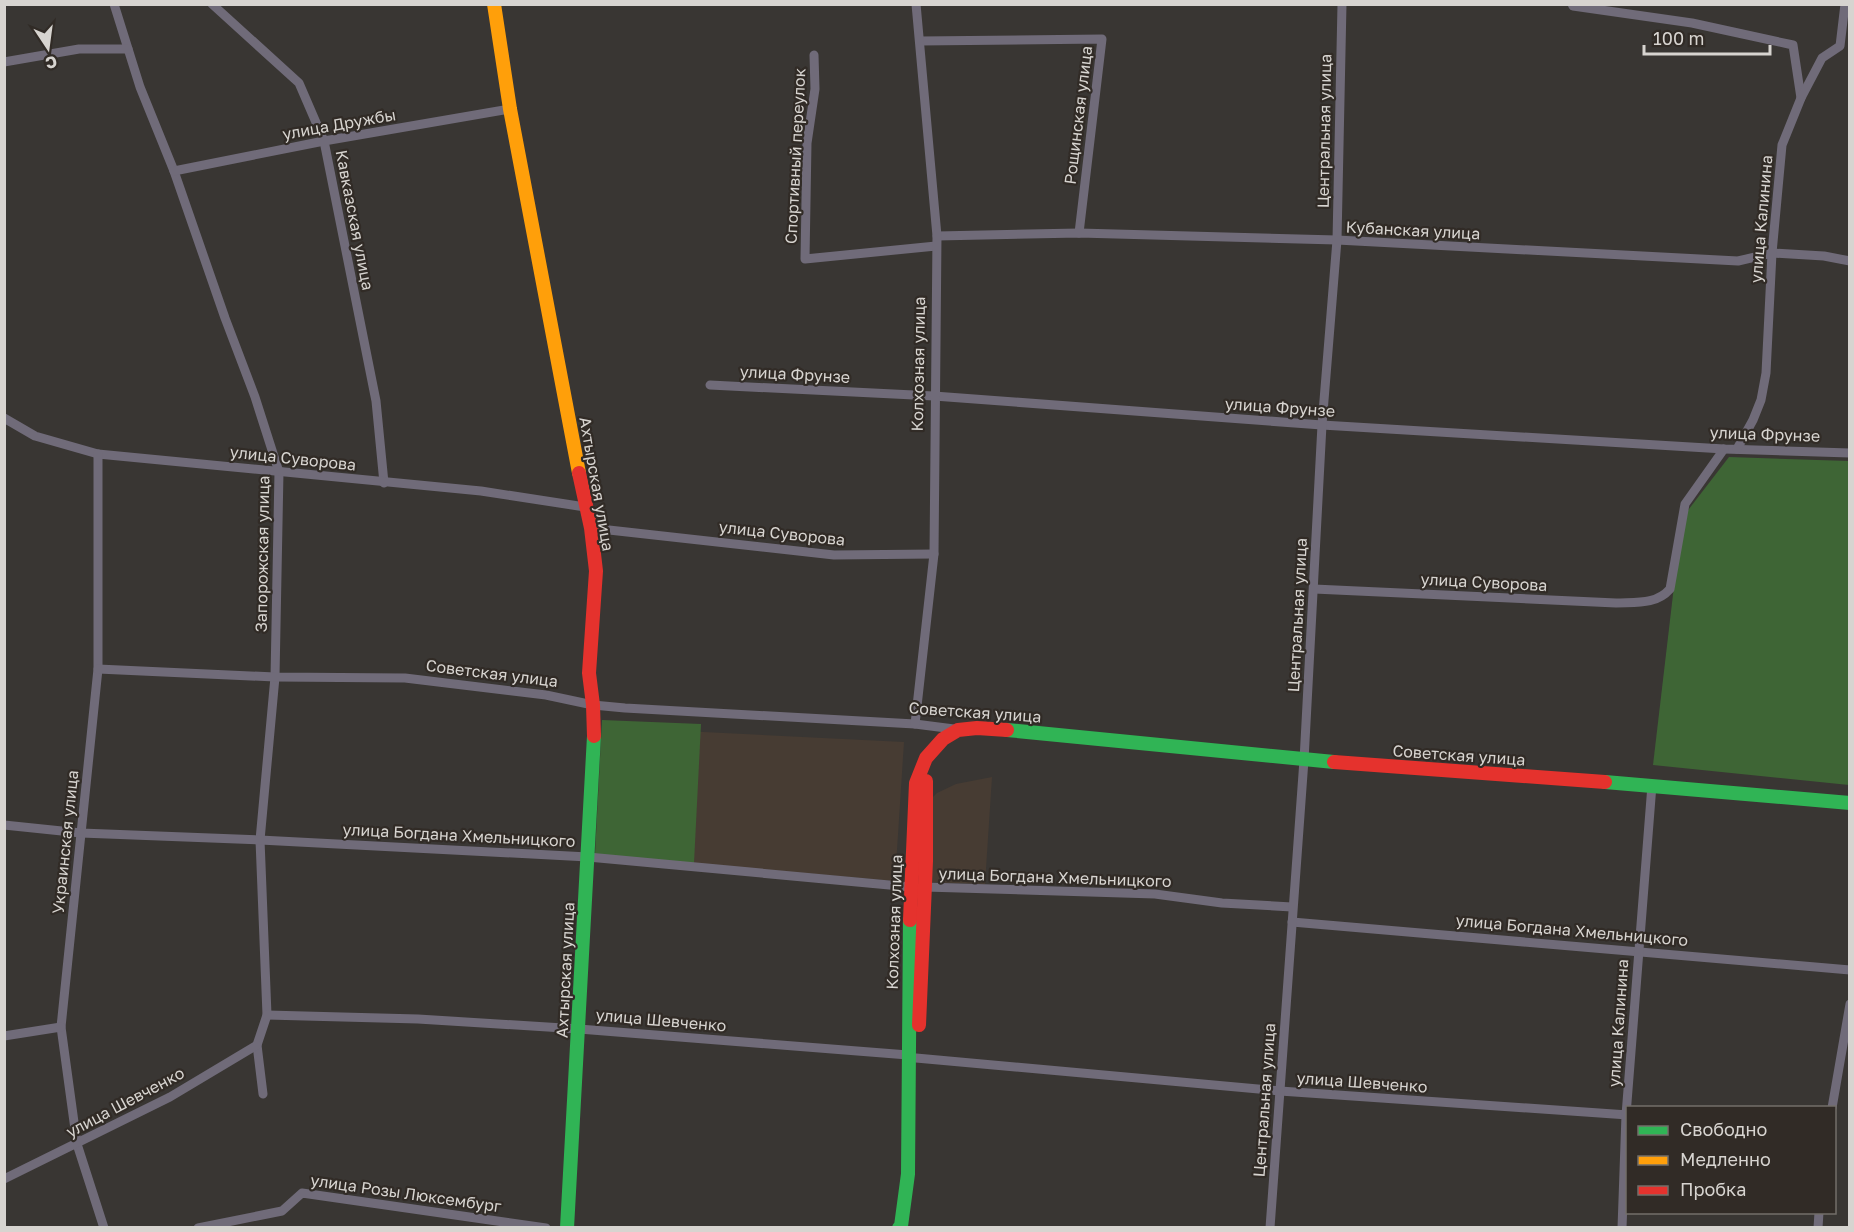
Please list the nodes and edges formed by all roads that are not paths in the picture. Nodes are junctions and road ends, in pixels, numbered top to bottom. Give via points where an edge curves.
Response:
1 (114, 4) edge
2 (212, 4) edge
3 (494, 4) edge
4 (916, 4) edge
5 (1342, 4) edge
6 (1572, 4) edge
7 (1845, 4) edge
8 (920, 41) junction
9 (128, 49) junction
10 (814, 55) dead end
11 (4, 62) edge
12 (1801, 98) junction
13 (510, 109) junction
14 (324, 141) junction
15 (174, 171) junction
16 (1080, 233) junction
17 (937, 236) junction
18 (1337, 240) junction
19 (936, 246) junction
20 (1772, 253) junction
21 (1850, 261) edge
22 (710, 385) dead end
23 (934, 396) junction
24 (4, 418) edge
25 (1322, 425) junction
26 (1724, 449) junction
27 (1737, 449) junction
28 (1850, 453) edge
29 (98, 454) junction
30 (279, 472) junction
31 (384, 483) junction
32 (585, 507) junction
33 (591, 528) junction
34 (934, 554) junction
35 (1314, 589) junction
36 (98, 669) junction
37 (275, 677) junction
38 (593, 705) junction
39 (915, 724) junction
40 (960, 730) junction
41 (1304, 759) junction
42 (1652, 785) junction
43 (1850, 803) edge
44 (4, 825) edge
45 (81, 833) junction
46 (260, 840) junction
47 (588, 857) junction
48 (918, 887) junction
49 (1292, 907) junction
50 (1292, 922) junction
51 (1639, 951) junction
52 (1850, 970) edge
53 (1850, 1004) edge
54 (267, 1015) junction
55 (61, 1027) junction
56 (579, 1029) junction
57 (4, 1036) edge
58 (257, 1045) junction
59 (912, 1057) junction
60 (1280, 1091) junction
61 (263, 1094) dead end
62 (1628, 1106) edge
63 (1832, 1106) edge
64 (1626, 1115) edge
65 (1626, 1137) edge
66 (77, 1144) junction
67 (4, 1179) edge
68 (104, 1227) edge
69 (198, 1227) edge
70 (546, 1227) edge
71 (567, 1227) edge
72 (901, 1227) edge
73 (1270, 1227) edge
74 (1622, 1227) edge

1 - 9 street, Запорожская улица
2 - 14 street, Кавказская улица via 298,83
3 - 13 main road, Ахтырская улица
4 - 8 street, Колхозная улица
5 - 18 street, Центральная улица
6 - 12 street via 1692,23 1793,45
7 - 12 street, улица Калинина via 1840,46 1822,58
8 - 16 street, Рощинская улица via 1102,39
8 - 17 street, Колхозная улица
9 - 11 street via 80,49
9 - 15 street, Запорожская улица
10 - 19 street, Спортивный переулок via 815,88 807,143 805,259
12 - 20 street, улица Калинина via 1782,145
13 - 14 street, улица Дружбы
13 - 32 main road, Ахтырская улица
14 - 15 street, улица Дружбы
14 - 31 street, Кавказская улица via 376,400
15 - 30 street, Запорожская улица
16 - 17 street, Кубанская улица
16 - 18 street, Кубанская улица
17 - 19 street, Колхозная улица
18 - 20 street, Кубанская улица via 1738,261
18 - 25 street, Центральная улица
19 - 23 street, Колхозная улица
20 - 21 street, Кубанская улица
20 - 27 street, улица Калинина via 1766,373 1761,400
22 - 23 street, улица Фрунзе
23 - 25 street, улица Фрунзе
23 - 34 street, Колхозная улица
24 - 29 street, улица Суворова via 35,436
25 - 26 street, улица Фрунзе
25 - 35 street, Центральная улица
26 - 27 street, улица Фрунзе
26 - 35 street, улица Суворова via 1685,504 1670,589 1652,601 1616,603
27 - 28 street, улица Фрунзе
29 - 30 street, улица Суворова
29 - 36 street, Украинская улица
30 - 31 street, улица Суворова
30 - 37 street, Запорожская улица
31 - 32 street, улица Суворова via 481,491
32 - 33 main road, Ахтырская улица
33 - 34 street, улица Суворова via 834,555
33 - 38 main road, Ахтырская улица via 596,571 589,672
34 - 39 street, Колхозная улица
35 - 41 street, Центральная улица
36 - 37 street, Советская улица
36 - 45 street, Украинская улица
37 - 38 street, Советская улица via 405,678 546,694
37 - 46 street, Запорожская улица
38 - 39 street, Советская улица
38 - 47 main road, Ахтырская улица
39 - 40 street, Советская улица
40 - 41 main road, Советская улица via 996,729
40 - 48 main road, Колхозная улица via 928,753 916,783
41 - 42 main road, Советская улица
41 - 49 street, Центральная улица
42 - 43 main road, Советская улица
42 - 51 street, улица Калинина
44 - 45 street, улица Богдана Хмельницкого
45 - 46 street, улица Богдана Хмельницкого
45 - 55 street, Украинская улица
46 - 47 street, улица Богдана Хмельницкого
46 - 54 street, Запорожская улица
47 - 48 street, улица Богдана Хмельницкого
47 - 56 main road, Ахтырская улица
48 - 49 street, улица Богдана Хмельницкого via 1155,894
48 - 59 main road, Колхозная улица
49 - 50 street, Центральная улица
50 - 51 street, улица Богдана Хмельницкого
50 - 60 street, Центральная улица
51 - 52 street, улица Богдана Хмельницкого
51 - 62 street, улица Калинина
53 - 63 street
54 - 56 street, улица Шевченко
54 - 58 street, Запорожская улица
55 - 57 street
55 - 66 street, Украинская улица
56 - 59 street, улица Шевченко
56 - 71 main road, Ахтырская улица
58 - 61 street, Запорожская улица
58 - 66 street, улица Шевченко via 170,1097
59 - 60 street, улица Шевченко
59 - 72 main road, Колхозная улица via 908,1174
60 - 64 street, улица Шевченко
60 - 73 street, Центральная улица
65 - 74 street, улица Калинина
66 - 67 street, улица Шевченко
66 - 68 street, Украинская улица
69 - 70 street, улица Розы Люксембург via 282,1211 302,1193

